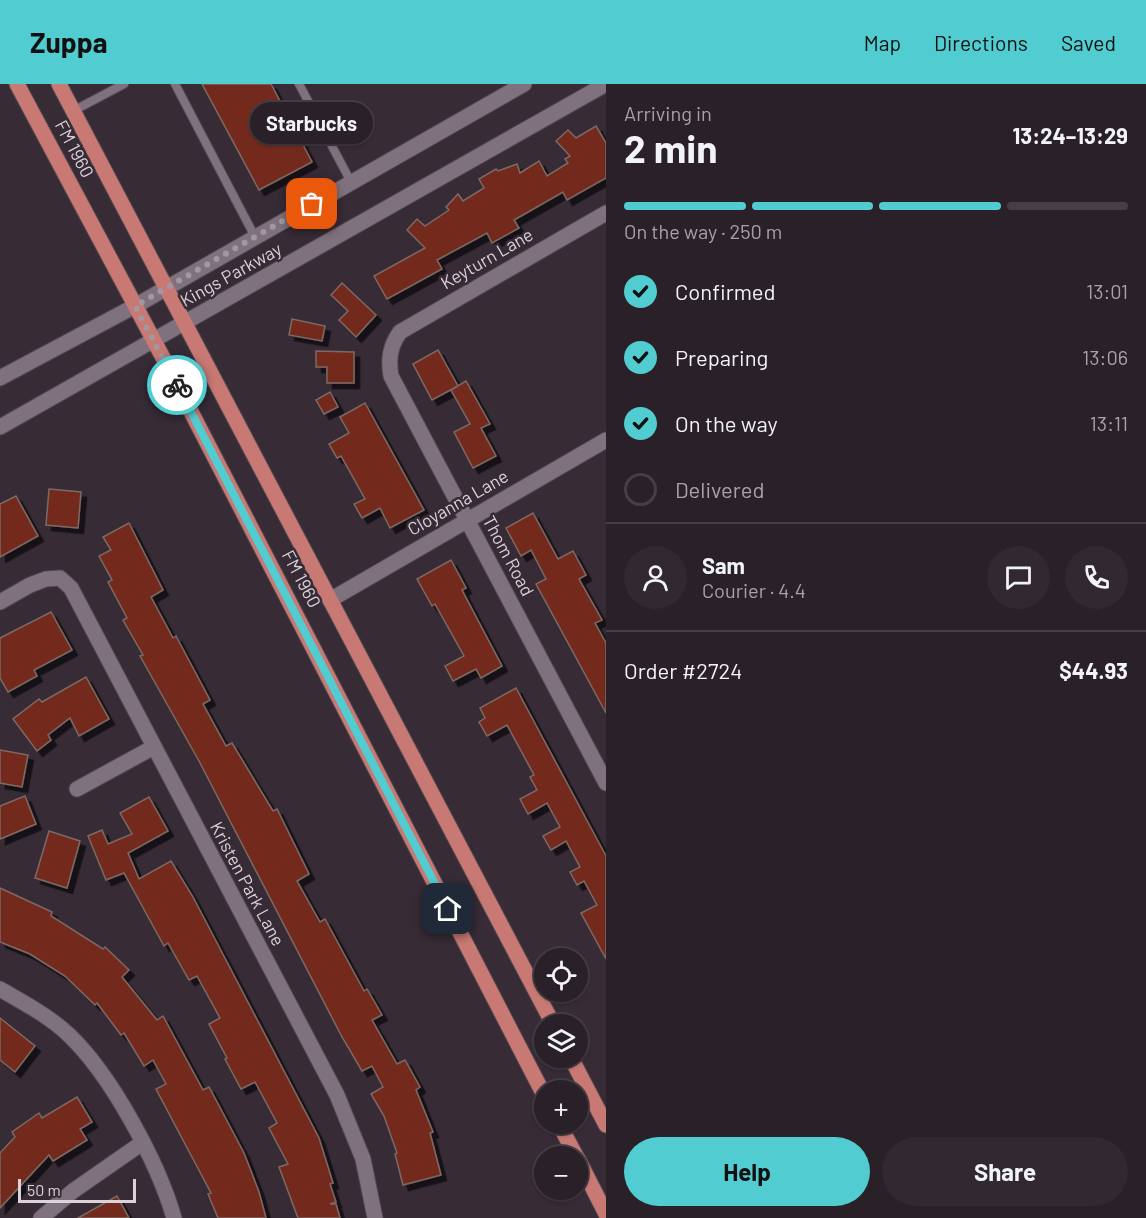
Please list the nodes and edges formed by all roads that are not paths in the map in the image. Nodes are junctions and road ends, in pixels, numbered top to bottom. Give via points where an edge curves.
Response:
1 (17, 84) edge
2 (58, 84) edge
3 (124, 84) edge
4 (175, 84) edge
5 (299, 84) edge
6 (524, 84) edge
7 (606, 84) edge
8 (73, 111) junction
9 (351, 182) junction
10 (606, 213) edge
11 (255, 237) junction
12 (166, 288) junction
13 (135, 306) junction
14 (184, 324) junction
15 (154, 340) junction
16 (392, 344) joint
17 (0, 378) edge
18 (0, 428) edge
19 (606, 440) edge
20 (468, 520) junction
21 (330, 600) junction
22 (0, 602) edge
23 (152, 748) junction
24 (606, 783) edge
25 (77, 789) dead end
26 (0, 989) edge
27 (549, 1014) edge
28 (576, 1068) edge
29 (536, 1080) edge
30 (606, 1125) edge
31 (142, 1143) junction
32 (588, 1179) edge
33 (606, 1214) edge
34 (41, 1218) edge
35 (174, 1218) edge
36 (375, 1218) edge

1 - 13 main road, FM 1960 / FM 1960
2 - 8 main road, FM 1960 / FM 1960
3 - 8 lane
4 - 11 lane
5 - 9 lane
6 - 9 street, Kings Parkway
7 - 14 street, Kings Parkway
8 - 12 main road, FM 1960 / FM 1960
9 - 11 street, Kings Parkway
10 - 16 street, Keyturn Lane via 400,332
11 - 12 street, Kings Parkway
12 - 13 street, Kings Parkway
12 - 14 main road, FM 1960 / FM 1960
13 - 15 main road, FM 1960 / FM 1960
13 - 17 street, Kings Parkway
14 - 15 street, Kings Parkway
14 - 21 main road, FM 1960 / FM 1960
15 - 18 street, Kings Parkway
15 - 29 main road, FM 1960 / FM 1960
16 - 20 street, Thom Road via 391,376
19 - 20 street, Cloyanna Lane
20 - 21 street, Cloyanna Lane
20 - 24 street, Thom Road
21 - 27 main road, FM 1960 / FM 1960
22 - 23 street, Kristen Park Lane via 30,585 60,578 80,605
23 - 25 street
23 - 36 street, Kristen Park Lane via 342,1105 363,1159
26 - 31 street via 41,1013 84,1051
28 - 30 main road
31 - 34 street
31 - 35 street
32 - 33 main road

